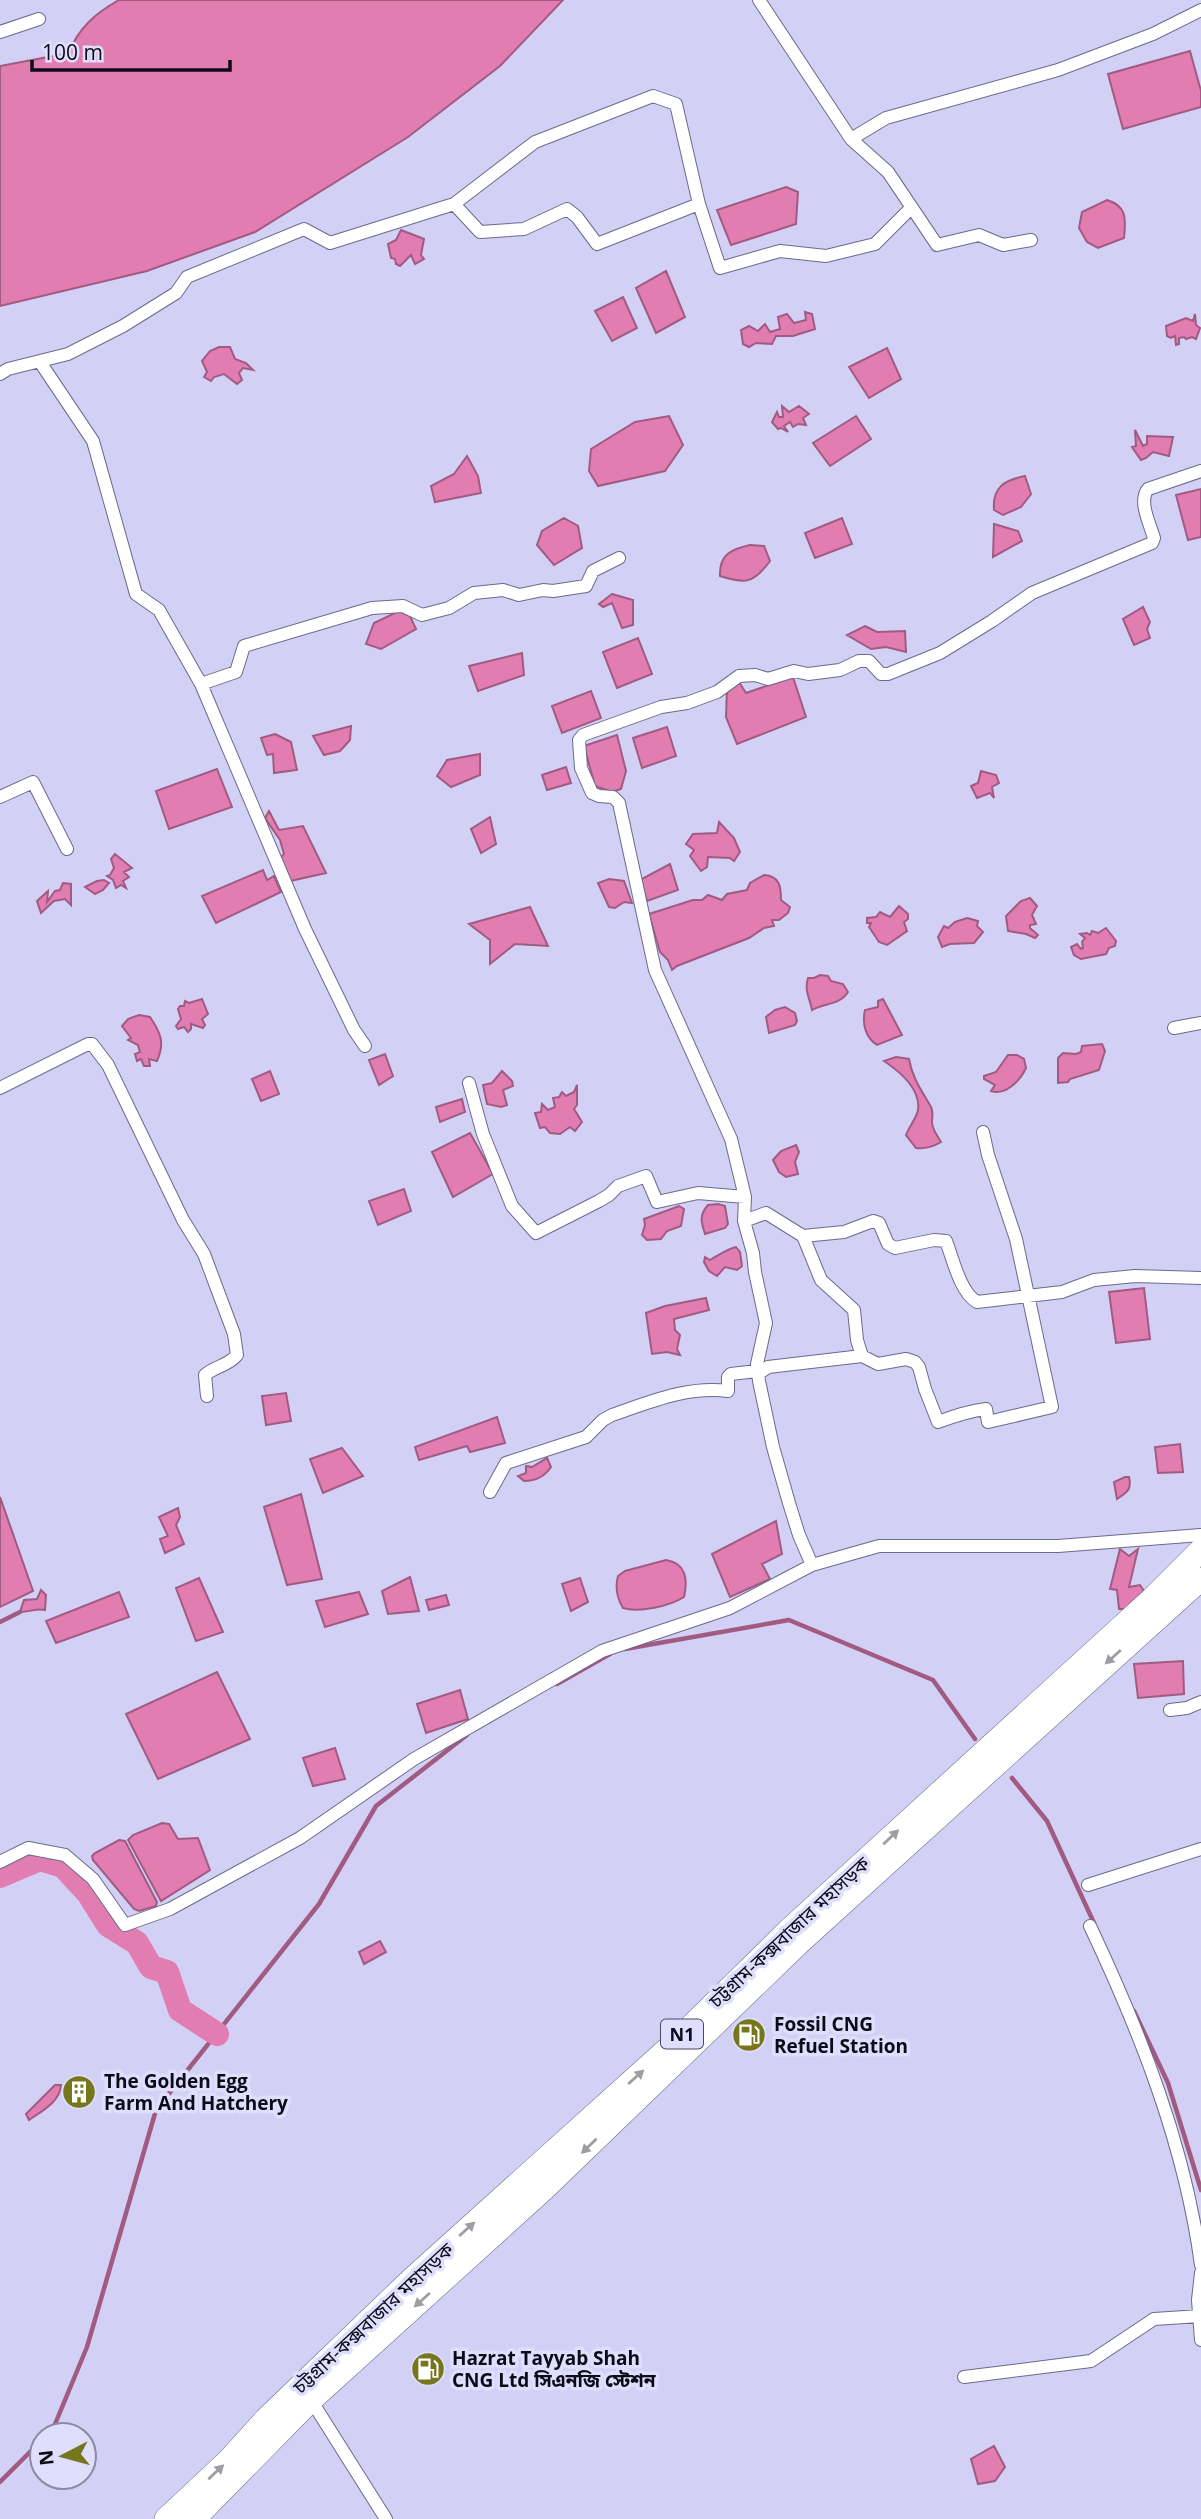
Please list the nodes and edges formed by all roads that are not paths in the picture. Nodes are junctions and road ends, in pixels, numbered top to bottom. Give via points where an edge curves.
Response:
1 (759, 0) edge
2 (1201, 10) edge
3 (39, 19) dead end
4 (0, 32) edge
5 (850, 139) junction
6 (454, 204) junction
7 (699, 204) junction
8 (911, 208) junction
9 (1031, 240) dead end
10 (40, 362) junction
11 (0, 374) edge
12 (1201, 471) edge
13 (618, 558) dead end
14 (201, 684) junction
15 (0, 797) edge
16 (67, 849) dead end
17 (1201, 1023) edge
18 (1174, 1028) dead end
19 (365, 1046) dead end
20 (0, 1071) edge
21 (468, 1083) dead end
22 (5, 1086) edge
23 (983, 1132) dead end
24 (745, 1197) junction
25 (744, 1221) junction
26 (803, 1236) junction
27 (1201, 1278) edge
28 (1027, 1295) junction
29 (862, 1356) junction
30 (758, 1372) junction
31 (207, 1396) dead end
32 (490, 1492) dead end
33 (1201, 1535) edge
34 (1201, 1550) edge
35 (812, 1565) junction
36 (1201, 1579) edge
37 (1201, 1702) edge
38 (1170, 1710) dead end
39 (1201, 1849) edge
40 (0, 1862) edge
41 (1088, 1885) dead end
42 (1090, 1926) dead end
43 (1201, 2265) edge
44 (1201, 2273) edge
45 (1200, 2316) edge
46 (1201, 2340) edge
47 (964, 2377) dead end
48 (311, 2400) junction
49 (166, 2519) edge
50 (194, 2519) edge
51 (386, 2519) edge

1 - 5 street
2 - 5 street via 1058,71 887,118
3 - 4 street
5 - 8 street via 888,172
6 - 7 street via 480,232 524,229 567,208 597,244
6 - 7 street via 535,142 653,96 676,104
6 - 10 street via 330,243 304,229 187,277 176,293 132,320 68,354
7 - 8 street via 720,268 780,251 826,256 875,244
8 - 9 street via 937,245 979,235 1003,245
10 - 11 street
10 - 14 street via 93,441 136,594 159,610
12 - 24 street via 1144,493 1152,543 1032,593 940,653 888,674 881,674 869,661 859,661 840,670 794,671 768,679 739,676 717,692 622,721 579,740 581,768 592,793 613,797 619,803 655,970 731,1139
13 - 14 street via 593,571 586,586 519,595 503,590 474,593 449,608 422,615 403,606 372,608 325,621 244,646 236,671
14 - 19 street via 304,929
15 - 16 street via 33,782
17 - 18 street
20 - 22 street
21 - 24 street via 512,1206 536,1233 599,1201 618,1186 646,1176 657,1202 698,1193
22 - 31 street via 88,1044 108,1065 204,1254 234,1334 237,1355 205,1375
23 - 28 street via 1016,1239
24 - 25 street
25 - 26 street via 766,1213
25 - 30 street via 766,1323
26 - 28 street via 844,1233 866,1223 879,1223 888,1244 895,1248 946,1241 965,1289 977,1302
26 - 29 street via 821,1280 854,1310
27 - 28 street via 1094,1280 1062,1292
28 - 29 street via 1052,1407 988,1422 986,1409 976,1410 938,1422 915,1362 878,1364
29 - 30 street
30 - 32 street via 731,1374 728,1391 675,1394 612,1415 586,1437 506,1463
30 - 35 street via 776,1459
33 - 35 street via 1058,1546 879,1546
49 -> 34 highway, চট্টগ্রাম-কক্সবাজার মহাসড়ক / N1 via 402,2288 673,2043
35 - 40 street via 730,1608 602,1651 414,1759 300,1838 164,1912 125,1925 93,1880 65,1855 28,1848
36 -> 48 highway, চট্টগ্রাম-কক্সবাজার মহাসড়ক / N1 via 800,1942 545,2188
37 - 38 street
39 - 41 street
42 - 43 street via 1162,2098
44 - 45 street
45 - 46 street
45 - 47 street via 1154,2319 1091,2361
48 - 50 highway, চট্টগ্রাম-কক্সবাজার মহাসড়ক / N1
48 - 51 street

